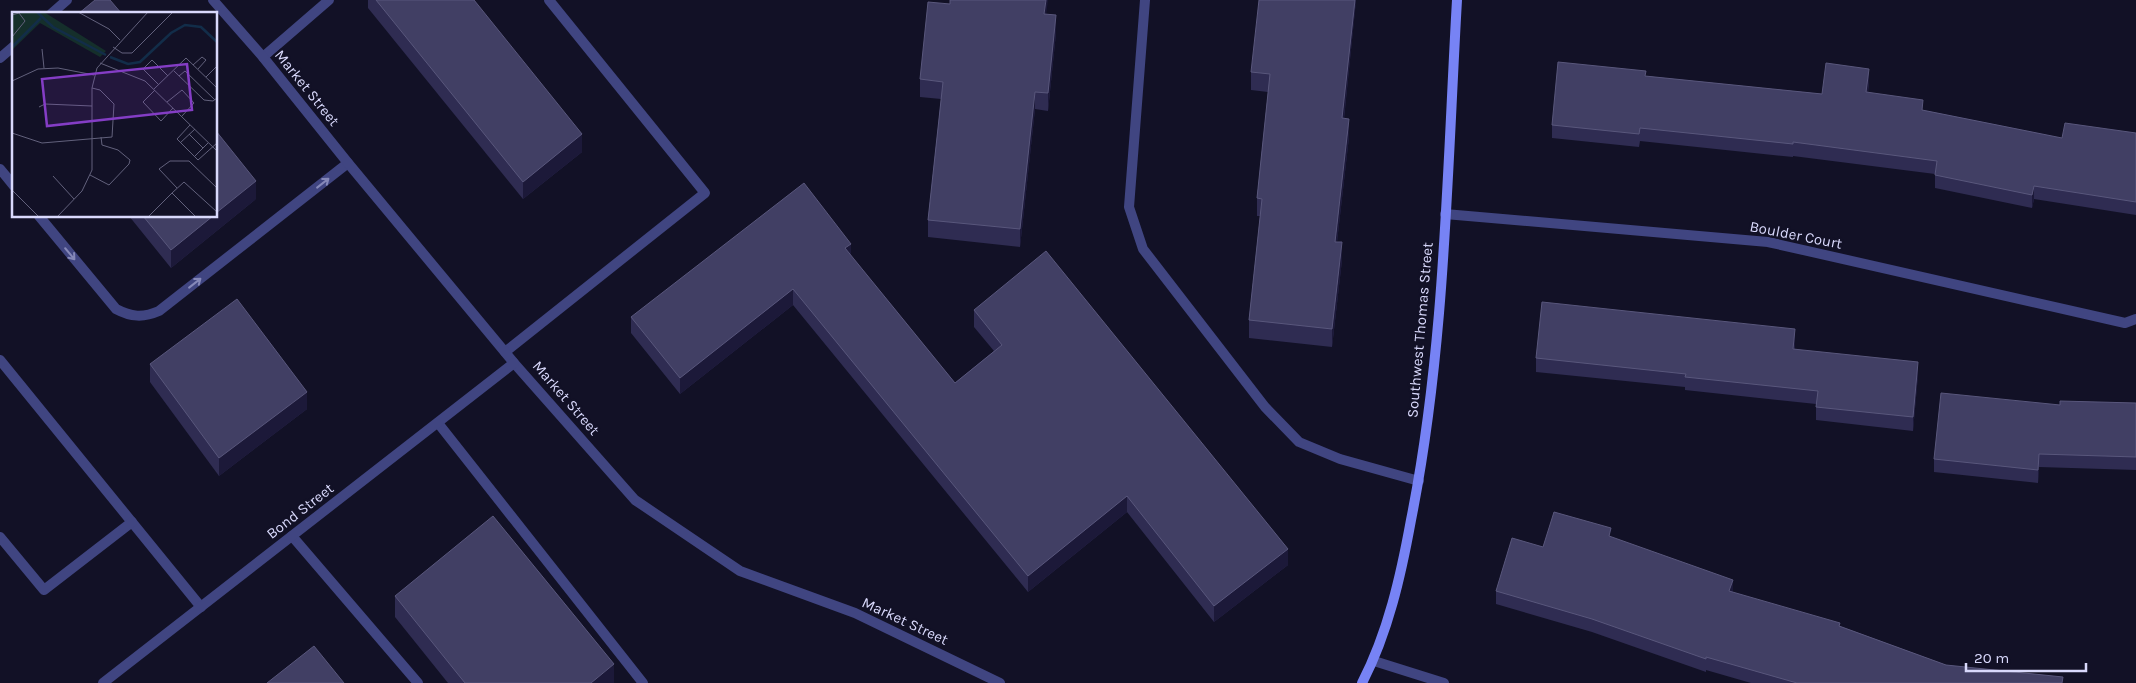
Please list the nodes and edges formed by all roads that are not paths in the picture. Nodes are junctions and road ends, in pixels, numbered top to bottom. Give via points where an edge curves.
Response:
1 (66, 0) edge
2 (213, 0) edge
3 (329, 0) edge
4 (549, 0) edge
5 (1145, 0) edge
6 (1457, 0) edge
7 (53, 12) edge
8 (12, 48) edge
9 (263, 57) junction
10 (0, 58) edge
11 (348, 163) junction
12 (0, 169) edge
13 (12, 184) edge
14 (1444, 214) junction
15 (41, 218) edge
16 (2136, 319) edge
17 (505, 352) junction
18 (0, 360) edge
19 (514, 363) junction
20 (438, 423) junction
21 (1419, 480) junction
22 (132, 522) junction
23 (292, 536) junction
24 (0, 537) edge
25 (201, 607) junction
26 (1374, 661) junction
27 (103, 683) edge
28 (418, 683) edge
29 (643, 683) edge
30 (1000, 683) edge
31 (1362, 683) edge
32 (1444, 683) edge

1 - 7 street
2 - 9 street, Market Street
3 - 9 street
4 - 17 street via 705,193
5 - 21 street via 1129,207 1143,248 1265,407 1298,442 1340,460
6 - 14 street, Southwest Thomas Street
8 - 10 street
9 - 11 street, Market Street
15 -> 11 street via 116,309 127,315 150,315
11 - 17 street, Market Street
12 - 13 street
14 - 16 street, Boulder Court via 1768,242 2125,323
14 - 21 street, Southwest Thomas Street via 1436,354
17 - 19 street, Market Street
18 - 22 street
19 - 20 street, Bond Street
19 - 30 street, Market Street via 635,500 740,571 855,614
20 - 23 street, Bond Street
20 - 29 street
21 - 26 street, Southwest Thomas Street via 1401,572
22 - 24 street via 44,590
22 - 25 street
23 - 25 street, Bond Street
23 - 28 street
25 - 27 street, Bond Street
26 - 31 street, Southwest Thomas Street
26 - 32 street

